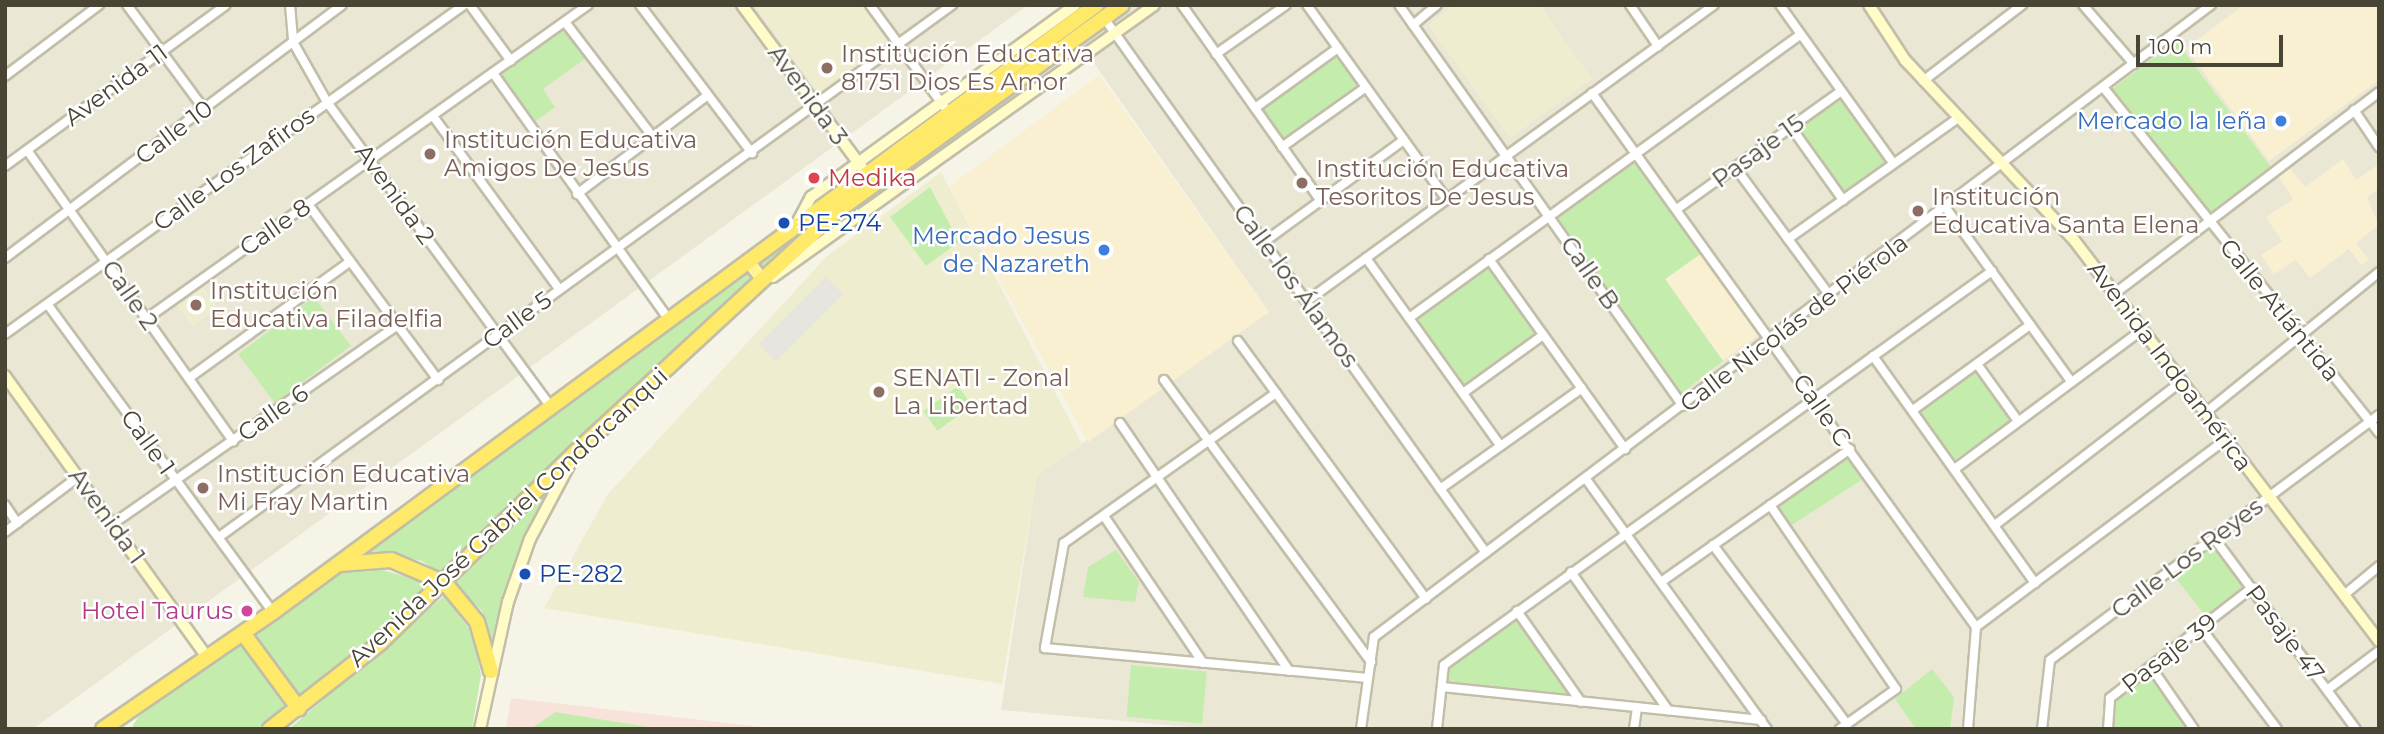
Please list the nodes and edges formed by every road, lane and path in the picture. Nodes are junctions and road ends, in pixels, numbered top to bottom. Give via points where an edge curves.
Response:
1 (99, 5) edge
2 (127, 5) edge
3 (226, 5) edge
4 (290, 5) edge
5 (342, 5) edge
6 (464, 5) edge
7 (470, 5) edge
8 (588, 5) edge
9 (640, 5) edge
10 (742, 5) edge
11 (870, 5) edge
12 (953, 5) edge
13 (1075, 5) edge
14 (1096, 5) edge
15 (1122, 5) edge
16 (1154, 5) edge
17 (1181, 5) edge
18 (1286, 5) edge
19 (1307, 5) edge
20 (1399, 5) edge
21 (1437, 5) edge
22 (1630, 5) edge
23 (1714, 5) edge
24 (1780, 5) edge
25 (1869, 5) edge
26 (2022, 5) edge
27 (2083, 5) edge
28 (2211, 5) edge
29 (1104, 18) junction
30 (565, 22) junction
31 (1413, 25) junction
32 (1115, 33) junction
33 (1800, 35) junction
34 (293, 42) junction
35 (898, 44) junction
36 (1658, 46) junction
37 (1338, 48) junction
38 (162, 52) junction
39 (1216, 54) junction
40 (511, 61) junction
41 (2134, 64) junction
42 (493, 73) junction
43 (5, 76) edge
44 (1923, 81) junction
45 (1366, 87) junction
46 (2104, 87) junction
47 (1840, 92) junction
48 (2379, 92) edge
49 (1592, 93) junction
50 (708, 95) junction
51 (327, 102) junction
52 (944, 107) junction
53 (817, 108) junction
54 (1255, 108) junction
55 (204, 109) junction
56 (2354, 110) junction
57 (433, 116) junction
58 (1958, 118) junction
59 (958, 125) junction
60 (1791, 127) junction
61 (653, 137) junction
62 (1404, 140) junction
63 (1282, 147) junction
64 (2379, 147) edge
65 (27, 150) junction
66 (752, 153) junction
67 (1636, 153) junction
68 (1508, 156) junction
69 (370, 161) junction
70 (1893, 163) junction
71 (5, 166) edge
72 (2004, 166) junction
73 (861, 167) junction
74 (1735, 167) junction
75 (874, 184) junction
76 (577, 194) junction
77 (1320, 200) junction
78 (1447, 200) junction
79 (1843, 200) junction
80 (308, 204) junction
81 (1946, 208) junction
82 (1677, 209) junction
83 (69, 210) junction
84 (1548, 214) junction
85 (2208, 220) junction
86 (1788, 239) junction
87 (1264, 242) junction
88 (616, 248) junction
89 (5, 258) edge
90 (1366, 258) junction
91 (1489, 260) junction
92 (105, 261) junction
93 (748, 261) junction
94 (349, 262) junction
95 (1992, 271) junction
96 (2379, 272) edge
97 (762, 279) junction
98 (559, 289) junction
99 (2114, 293) junction
100 (1830, 296) junction
101 (741, 297) junction
102 (1307, 301) junction
103 (48, 304) junction
104 (1409, 318) junction
105 (146, 319) junction
106 (670, 321) junction
107 (2031, 325) junction
108 (396, 326) junction
109 (2142, 330) junction
110 (496, 333) junction
111 (5, 334) edge
112 (2300, 334) junction
113 (1543, 335) junction
114 (1772, 340) junction
115 (1238, 341) dead end
116 (1873, 356) junction
117 (1977, 364) junction
118 (5, 376) edge
119 (189, 378) junction
120 (438, 380) junction
121 (1164, 380) dead end
122 (2071, 381) junction
123 (2181, 382) junction
124 (1582, 388) junction
125 (1276, 393) junction
126 (1463, 393) junction
127 (1813, 398) junction
128 (550, 406) junction
129 (1683, 406) junction
130 (1913, 410) junction
131 (2205, 413) junction
132 (2379, 415) edge
133 (2018, 421) junction
134 (2370, 422) junction
135 (1120, 423) dead end
136 (2379, 433) edge
137 (2225, 440) junction
138 (233, 441) junction
139 (1208, 443) junction
140 (1500, 445) junction
141 (1625, 449) junction
142 (1850, 449) junction
143 (577, 450) junction
144 (1956, 468) junction
145 (78, 477) junction
146 (1157, 478) junction
147 (1586, 479) junction
148 (176, 481) junction
149 (1440, 489) junction
150 (2269, 497) junction
151 (5, 505) edge
152 (1770, 505) junction
153 (1104, 516) junction
154 (17, 523) junction
155 (114, 523) junction
156 (1995, 525) junction
157 (5, 532) edge
158 (1625, 532) junction
159 (219, 537) junction
160 (2214, 537) junction
161 (1713, 545) junction
162 (1486, 553) junction
163 (333, 566) junction
164 (2379, 566) edge
165 (1571, 572) junction
166 (1661, 582) junction
167 (445, 583) junction
168 (2035, 583) junction
169 (2252, 589) junction
170 (2344, 596) junction
171 (1426, 599) junction
172 (1517, 611) junction
173 (273, 612) junction
174 (1976, 626) junction
175 (2201, 628) junction
176 (243, 633) junction
177 (2379, 641) edge
178 (2379, 651) edge
179 (208, 657) junction
180 (1371, 662) junction
181 (1203, 663) junction
182 (2151, 667) junction
183 (491, 671) junction
184 (1289, 671) junction
185 (1368, 678) junction
186 (1442, 687) junction
187 (2327, 690) junction
188 (1581, 702) junction
189 (136, 705) junction
190 (1637, 707) junction
191 (299, 709) junction
192 (1668, 710) junction
193 (1761, 720) junction
194 (1844, 726) edge
195 (103, 729) edge
196 (121, 729) edge
197 (270, 729) edge
198 (480, 729) edge
199 (1361, 729) edge
200 (1437, 729) edge
201 (1634, 729) edge
202 (1767, 729) edge
203 (1968, 729) edge
204 (2042, 729) edge
205 (2108, 729) edge
206 (2194, 729) edge
207 (2277, 729) edge
208 (2356, 729) edge

1 - 43 street
2 - 38 street
3 - 38 street, Avenida 11
4 - 34 street, Avenida 2
5 - 34 street, Calle 10
6 - 51 street, Calle Los Zafiros
7 - 40 street
8 - 30 street, Calle 8
9 - 50 street
10 - 53 street, Avenida 3
11 - 35 street
12 - 35 street, Calle 5
13 - 52 street, Avenida José Gabriel Condorcanqui
14 - 52 highway, Avenida José Gabriel Condorcanqui
15 - 29 highway, Avenida José Gabriel Condorcanqui
16 - 32 street, Avenida José Gabriel Condorcanqui
17 - 39 street
18 - 39 street
19 - 37 street
20 - 31 street, Calle B
21 - 31 street
22 - 36 street
23 - 36 street
24 - 33 street
25 - 44 street, Avenida Indoamérica
26 - 44 street
27 - 41 street
28 - 41 street, Calle Nicolás de Piérola
29 - 32 street, Calle los Álamos
29 - 59 highway, Avenida José Gabriel Condorcanqui
30 - 40 street, Calle 8
30 - 61 street
31 - 68 street, Calle B
32 - 87 street, Calle los Álamos
32 - 101 street, Avenida José Gabriel Condorcanqui
33 - 47 street
33 - 67 street
34 - 51 street, Avenida 2
34 - 55 street, Calle 10
35 - 52 street
35 - 53 street, Calle 5
36 - 49 street
37 - 45 street
37 - 54 street
38 - 55 street
38 - 65 street, Avenida 11
39 - 54 street
40 - 42 street, Calle 8
41 - 46 street, Calle Nicolás de Piérola
42 - 57 street, Calle 8
42 - 76 street
44 - 58 street, Avenida Indoamérica
45 - 62 street
45 - 63 street
46 - 72 street, Calle Nicolás de Piérola
46 - 85 street, Calle Atlántida
47 - 60 street, Pasaje 15
47 - 70 street
48 - 56 street
49 - 67 street, Calle C
49 - 68 street
50 - 61 street
50 - 66 street
51 - 69 street, Avenida 2
51 - 92 street, Calle Los Zafiros
52 - 59 street
52 - 73 highway, Avenida José Gabriel Condorcanqui
53 - 66 street, Calle 5
53 - 73 street, Avenida 3
54 - 63 street
55 - 83 street, Calle 10
56 - 64 street
56 - 85 street
57 - 69 street, Calle 8
57 - 98 street
58 - 70 street
58 - 72 street, Avenida Indoamérica
59 - 75 highway, Avenida José Gabriel Condorcanqui
60 - 74 street, Pasaje 15
60 - 79 street
61 - 76 street
62 - 77 street
62 - 78 street
63 - 77 street
65 - 71 street, Avenida 11
65 - 83 street, Calle 2
66 - 88 street, Calle 5
67 - 82 street, Calle C
67 - 84 street
68 - 78 street
68 - 84 street, Calle B
69 - 80 street, Calle 8
69 - 110 street, Avenida 2
70 - 79 street
72 - 81 street, Calle Nicolás de Piérola
72 - 99 street, Avenida Indoamérica
73 - 75 street, Avenida 3
73 - 93 highway, Avenida José Gabriel Condorcanqui
74 - 82 street, Pasaje 15
74 - 86 street
75 - 97 highway, Avenida José Gabriel Condorcanqui
76 - 88 street
77 - 87 street
78 - 90 street
79 - 86 street
80 - 94 street
80 - 105 street, Calle 8
81 - 95 street
81 - 100 street, Calle Nicolás de Piérola
82 - 114 street, Calle C
83 - 89 street, Calle 10
83 - 92 street, Calle 2
84 - 91 street
84 - 129 street, Calle B
85 - 99 street
85 - 112 street, Calle Atlántida
86 - 100 street
87 - 102 street, Calle los Álamos
88 - 98 street, Calle 5
88 - 106 street
90 - 102 street
90 - 104 street
91 - 104 street
91 - 113 street
92 - 103 street, Calle Los Zafiros
92 - 105 street, Calle 2
93 - 97 main road
93 - 106 highway, Avenida José Gabriel Condorcanqui
94 - 108 street
94 - 119 street
95 - 107 street
95 - 116 street
96 - 112 street
97 - 101 highway, Avenida José Gabriel Condorcanqui
98 - 110 street, Calle 5
99 - 109 street, Avenida Indoamérica
100 - 114 street, Calle Nicolás de Piérola
101 - 143 highway, Avenida José Gabriel Condorcanqui
102 - 149 street, Calle los Álamos
103 - 111 street, Calle Los Zafiros
103 - 148 street, Calle 1
104 - 126 street
105 - 119 street, Calle 2
106 - 128 highway, Avenida José Gabriel Condorcanqui
107 - 117 street
107 - 122 street
108 - 120 street
108 - 138 street, Calle 6
109 - 122 street
109 - 123 street, Avenida Indoamérica
110 - 120 street, Calle 5
110 - 128 street, Avenida 2
112 - 131 street
112 - 134 street, Calle Atlántida
113 - 124 street
113 - 126 street
114 - 127 street, Calle C
114 - 129 street, Calle Nicolás de Piérola
115 - 125 street
116 - 127 street
116 - 130 street
117 - 130 street
117 - 133 street
118 - 145 street, Avenida 1
119 - 138 street, Calle 2
120 - 159 street, Calle 5
121 - 139 street
122 - 133 street
123 - 131 street, Avenida Indoamérica
123 - 156 street
124 - 140 street
124 - 141 street
125 - 139 street
125 - 171 street
126 - 140 street
127 - 142 street, Calle C
127 - 158 street
128 - 163 highway, Avenida José Gabriel Condorcanqui
129 - 141 street, Calle Nicolás de Piérola
130 - 144 street
131 - 137 street, Avenida Indoamérica
132 - 134 street, Calle Los Reyes
133 - 144 street
134 - 136 street, Calle Atlántida
134 - 150 street, Calle Los Reyes
135 - 146 street
137 - 150 street, Avenida Indoamérica
137 - 168 street
138 - 148 street, Calle 6
139 - 146 street
139 - 180 street
140 - 149 street
141 - 147 street, Calle Nicolás de Piérola
142 - 152 street
142 - 174 street, Calle C
143 - 167 highway, Avenida José Gabriel Condorcanqui
143 - 183 street via 530,539
144 - 156 street
145 - 154 street
145 - 155 street, Avenida 1
146 - 153 street
146 - 184 street
147 - 158 street
147 - 162 street, Calle Nicolás de Piérola
148 - 155 street, Calle 6
148 - 159 street, Calle 1
149 - 162 street, Calle los Álamos
150 - 160 street, Calle Los Reyes
150 - 170 street, Avenida Indoamérica
151 - 154 street
152 - 161 street
152 - 194 street via 1896,688
153 - 181 street
153 - 181 street via 1064,544 1045,648
154 - 157 street
155 - 179 street, Avenida 1
156 - 168 street
158 - 165 street
158 - 166 street
159 - 173 street, Calle 1
160 - 169 street, Pasaje 47
160 - 204 street, Calle Los Reyes via 2050,660
161 - 166 street
161 - 194 street
162 - 171 street, Calle Nicolás de Piérola
163 - 167 highway via 391,560
163 - 173 highway, Avenida José Gabriel Condorcanqui
164 - 170 street
165 - 172 street
165 - 192 street
166 - 193 street
167 - 183 highway via 477,622
167 - 191 highway, Avenida José Gabriel Condorcanqui
168 - 174 street
169 - 175 street, Pasaje 39
169 - 187 street, Pasaje 47
170 - 177 street, Avenida Indoamérica
171 - 180 street, Calle Nicolás de Piérola via 1374,637
172 - 186 street via 1444,665
172 - 188 street
173 - 176 highway, Avenida José Gabriel Condorcanqui
174 - 203 street
175 - 182 street, Pasaje 39
175 - 207 street
176 - 179 highway, Avenida José Gabriel Condorcanqui
176 - 191 highway
178 - 187 street
179 - 189 highway, Avenida José Gabriel Condorcanqui
180 - 185 street
181 - 184 street
182 - 205 street, Pasaje 39 via 2110,698
182 - 206 street
183 - 198 street
184 - 185 street
185 - 199 street
186 - 188 street
186 - 200 street
187 - 208 street, Pasaje 47
188 - 190 street
189 - 195 highway, Avenida José Gabriel Condorcanqui
189 - 196 highway
190 - 192 street
190 - 201 street
191 - 197 highway, Avenida José Gabriel Condorcanqui
192 - 193 street
193 - 202 street

